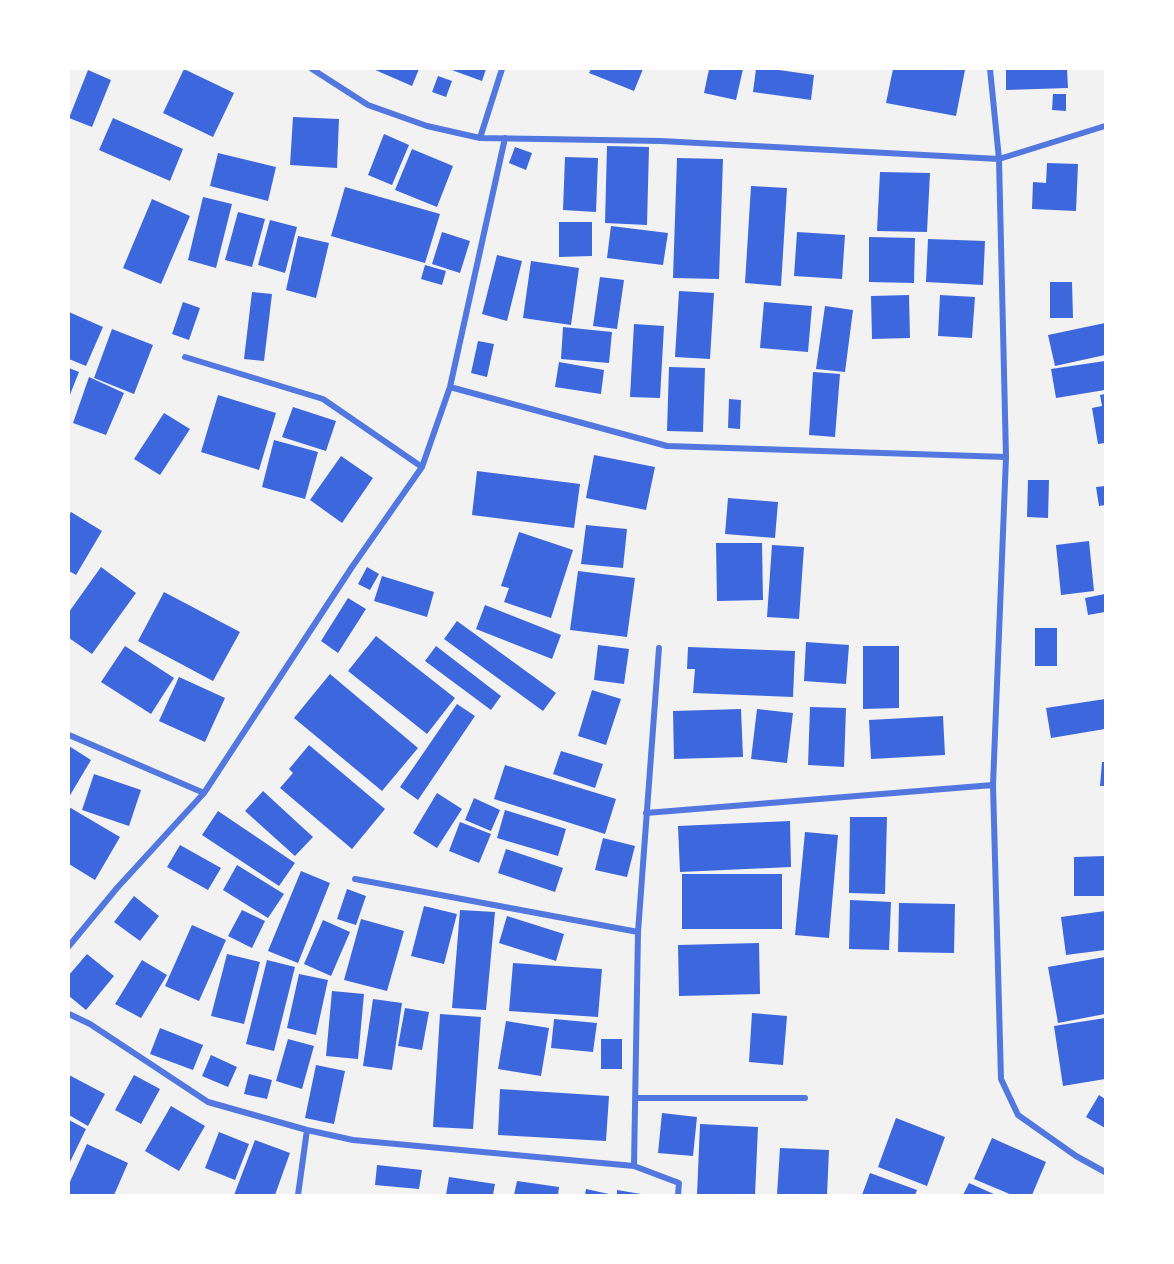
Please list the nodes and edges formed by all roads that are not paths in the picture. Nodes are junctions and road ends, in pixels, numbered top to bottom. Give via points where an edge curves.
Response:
1 (312, 69) edge
2 (502, 69) edge
3 (990, 69) edge
4 (1105, 126) edge
5 (480, 138) junction
6 (505, 138) junction
7 (999, 159) junction
8 (185, 357) dead end
9 (450, 387) junction
10 (1006, 458) junction
11 (422, 467) junction
12 (659, 648) dead end
13 (69, 735) edge
14 (993, 785) junction
15 (204, 793) junction
16 (646, 813) junction
17 (355, 879) dead end
18 (638, 932) junction
19 (69, 946) edge
20 (69, 1014) edge
21 (636, 1098) junction
22 (805, 1098) dead end
23 (308, 1130) junction
24 (634, 1166) junction
25 (1105, 1172) edge
26 (297, 1195) edge
27 (678, 1195) edge

1 - 5 street via 368,105 427,126
2 - 5 street
3 - 7 street
4 - 7 street
5 - 6 street
6 - 7 street via 661,141
6 - 9 street
7 - 10 street
8 - 11 street via 323,399
9 - 10 street via 667,446
9 - 11 street
10 - 14 street
11 - 15 street
12 - 16 street
13 - 15 street
14 - 16 street
14 - 25 street via 1001,1079 1018,1115
15 - 19 street
16 - 18 street
17 - 18 street
18 - 21 street
20 - 23 street via 208,1102
21 - 22 street
21 - 24 street
23 - 24 street via 353,1140
23 - 26 street
24 - 27 street via 678,1183

